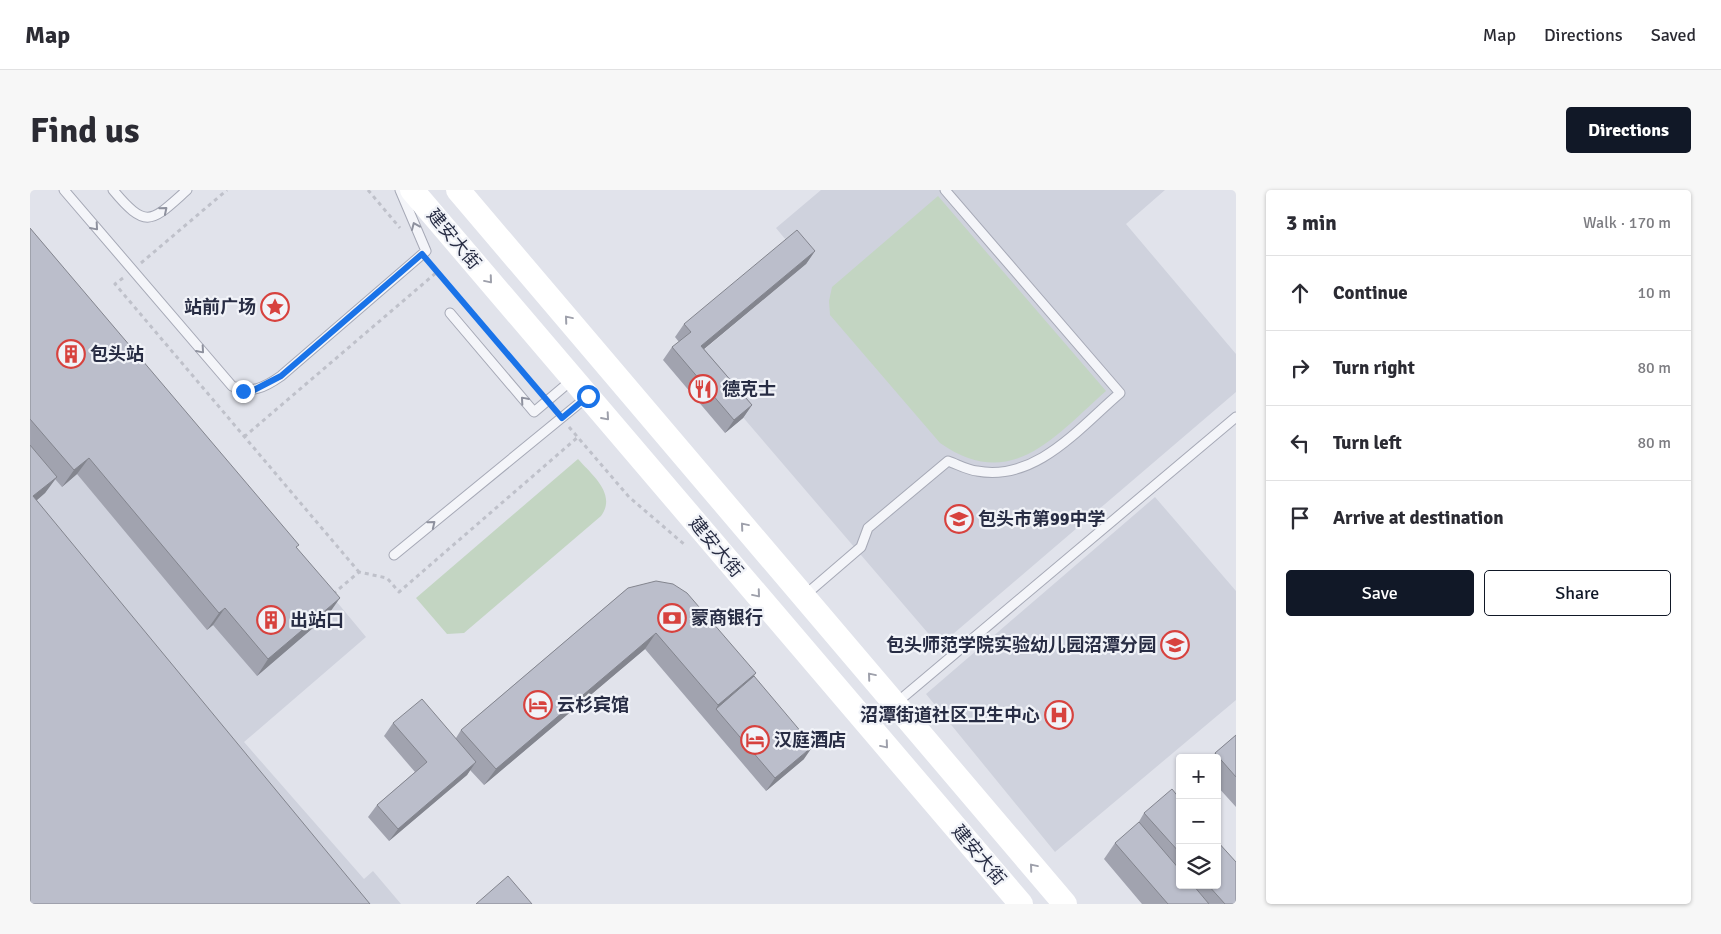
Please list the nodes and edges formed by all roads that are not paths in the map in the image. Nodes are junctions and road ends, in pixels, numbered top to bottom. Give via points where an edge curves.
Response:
1 (64, 190) edge
2 (113, 190) edge
3 (187, 190) edge
4 (400, 190) edge
5 (412, 190) edge
6 (458, 190) edge
7 (945, 190) edge
8 (450, 313) dead end
9 (580, 388) junction
10 (1236, 417) edge
11 (394, 556) dead end
12 (803, 596) junction
13 (895, 704) junction
14 (1021, 904) edge
15 (1065, 904) edge

1 -> 4 lane via 232,386 243,391 254,390 281,376 426,251
2 -> 3 lane via 128,208 147,218 159,215
5 -> 9 main road, 建安大街
12 -> 6 main road, 建安大街
7 - 12 lane via 1120,393 1047,456 1030,466 1004,472 977,471 948,461 868,528 861,547
9 -> 8 lane via 547,401 534,412
11 -> 9 lane via 562,418
9 -> 14 main road, 建安大街
10 - 13 lane
13 -> 12 main road, 建安大街
15 -> 13 main road, 建安大街

